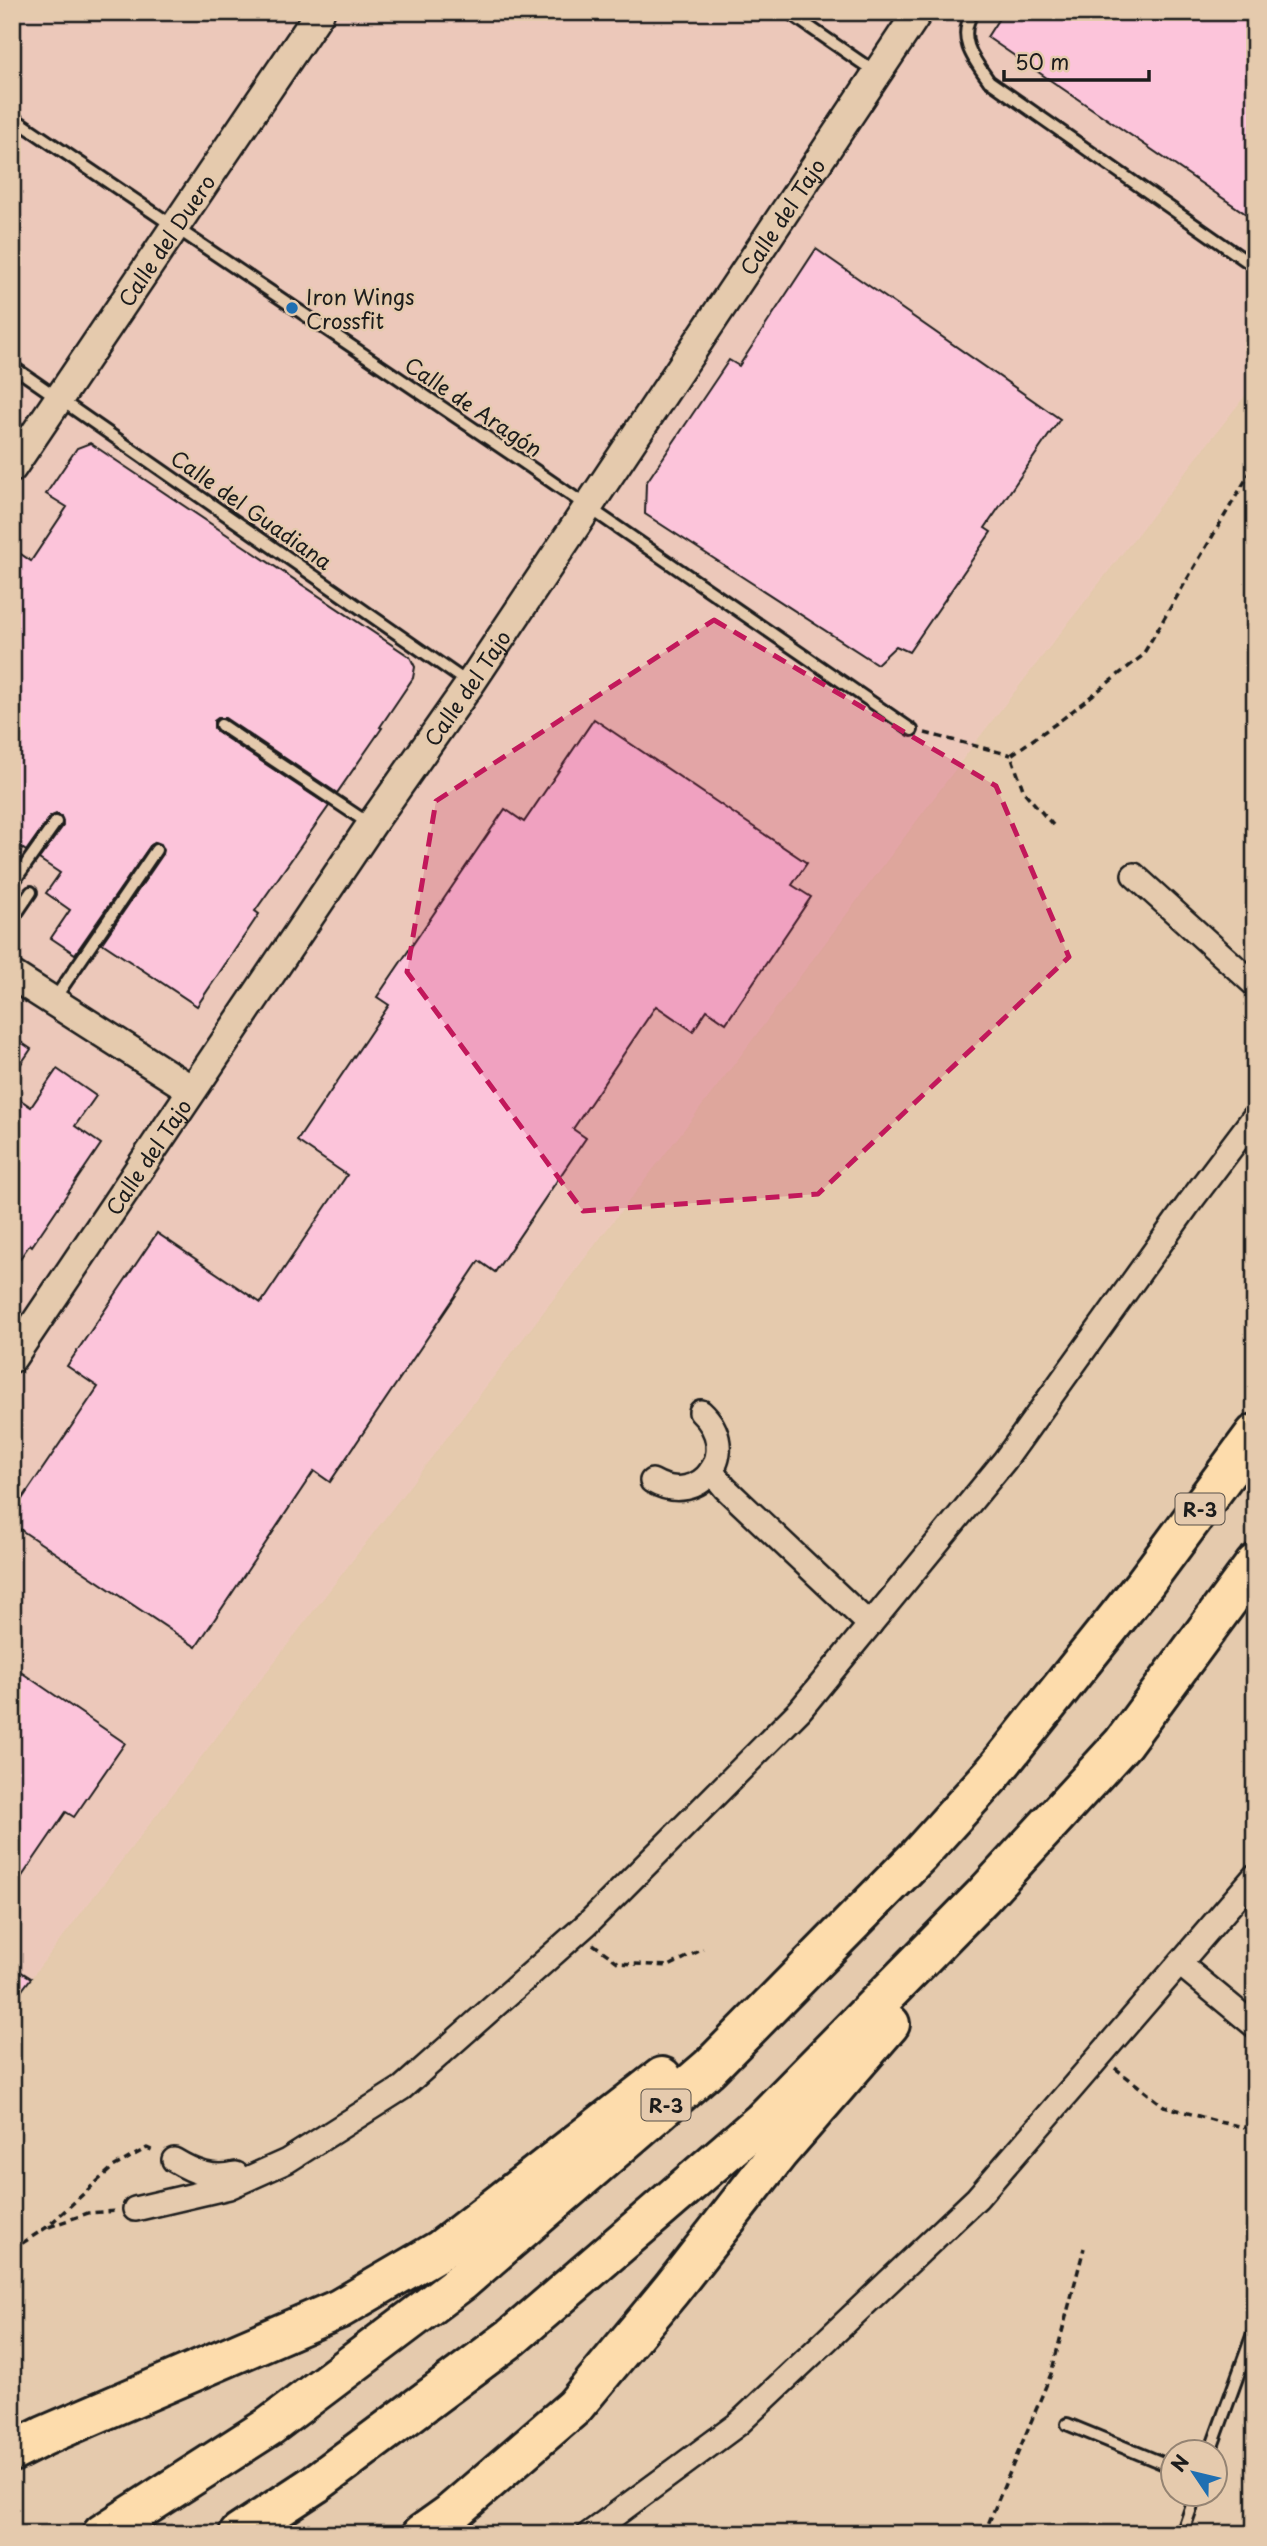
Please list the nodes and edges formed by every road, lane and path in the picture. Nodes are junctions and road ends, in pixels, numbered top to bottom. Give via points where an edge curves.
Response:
1 (320, 12) edge
2 (788, 12) edge
3 (918, 12) edge
4 (973, 12) edge
5 (877, 74) junction
6 (12, 117) edge
7 (176, 226) junction
8 (1255, 267) edge
9 (12, 366) edge
10 (60, 399) junction
11 (1255, 464) edge
12 (12, 468) edge
13 (589, 507) junction
14 (470, 684) junction
15 (221, 725) dead end
16 (912, 730) joint
17 (1011, 755) junction
18 (56, 822) dead end
19 (371, 825) junction
20 (1053, 825) dead end
21 (156, 850) dead end
22 (1134, 875) dead end
23 (12, 884) edge
24 (32, 892) dead end
25 (12, 920) edge
26 (12, 975) edge
27 (1255, 985) edge
28 (53, 1001) junction
29 (192, 1090) junction
30 (1255, 1116) edge
31 (12, 1358) edge
32 (701, 1412) dead end
33 (1255, 1434) edge
34 (711, 1472) junction
35 (652, 1481) dead end
36 (1255, 1564) edge
37 (1145, 1583) junction
38 (870, 1625) junction
39 (1123, 1743) junction
40 (1255, 1876) edge
41 (578, 1932) junction
42 (703, 1949) dead end
43 (1180, 1965) junction
44 (1255, 2026) edge
45 (1100, 2056) junction
46 (1255, 2129) edge
47 (174, 2160) joint
48 (287, 2161) junction
49 (135, 2209) joint
50 (47, 2227) junction
51 (1084, 2248) dead end
52 (12, 2250) edge
53 (1255, 2328) edge
54 (1066, 2424) dead end
55 (1215, 2438) edge
56 (12, 2452) edge
57 (1158, 2461) edge
58 (1191, 2508) edge
59 (102, 2534) edge
60 (239, 2534) edge
61 (422, 2534) edge
62 (589, 2534) edge
63 (984, 2534) edge
64 (1182, 2534) edge

1 - 7 street, Calle del Duero
2 - 5 lane
3 - 5 street, Calle del Tajo
4 - 8 lane via 966,23 969,51 989,81
5 - 13 street, Calle del Tajo
6 - 7 lane, Calle de Aragón
7 - 10 street, Calle del Duero
7 - 13 lane, Calle de Aragón
9 - 10 lane, Calle del Guadiana
10 - 12 street, Calle del Duero
10 - 14 lane, Calle del Guadiana
11 - 17 path via 1142,656
13 - 14 street, Calle del Tajo
13 - 16 lane, Calle de Aragón
14 - 19 street, Calle del Tajo
15 - 19 lane
16 - 17 path
17 - 20 path via 1024,792
18 - 23 lane
19 - 29 street, Calle del Tajo
21 - 28 lane
22 - 27 street
24 - 25 lane
26 - 28 street
28 - 29 street
29 - 31 street, Calle del Tajo
30 - 38 street via 1005,1460
32 - 34 street via 719,1440
33 - 37 highway, R-3
34 - 35 street via 680,1489
34 - 38 street
36 - 39 highway
37 - 56 highway via 808,1947 693,2053 440,2250 339,2309
37 - 59 highway, R-3 via 994,1772 919,1855 709,2068 450,2290 270,2426
38 - 41 street via 800,1710
39 - 60 highway via 984,1896 761,2122 512,2337 315,2484
39 - 61 highway via 957,1947 779,2152 574,2407
40 - 43 street
41 - 42 path via 619,1963 669,1966
41 - 48 street via 402,2088
43 - 44 street
43 - 45 street
45 - 46 path via 1164,2106
45 - 62 street via 977,2198 748,2414
47 - 48 street via 207,2176 227,2176
47 - 50 path via 147,2148 113,2167
48 - 49 street via 229,2187
49 - 50 path via 88,2213
50 - 52 path
51 - 63 path via 1051,2374
53 - 55 lane
54 - 57 lane
58 - 64 lane

